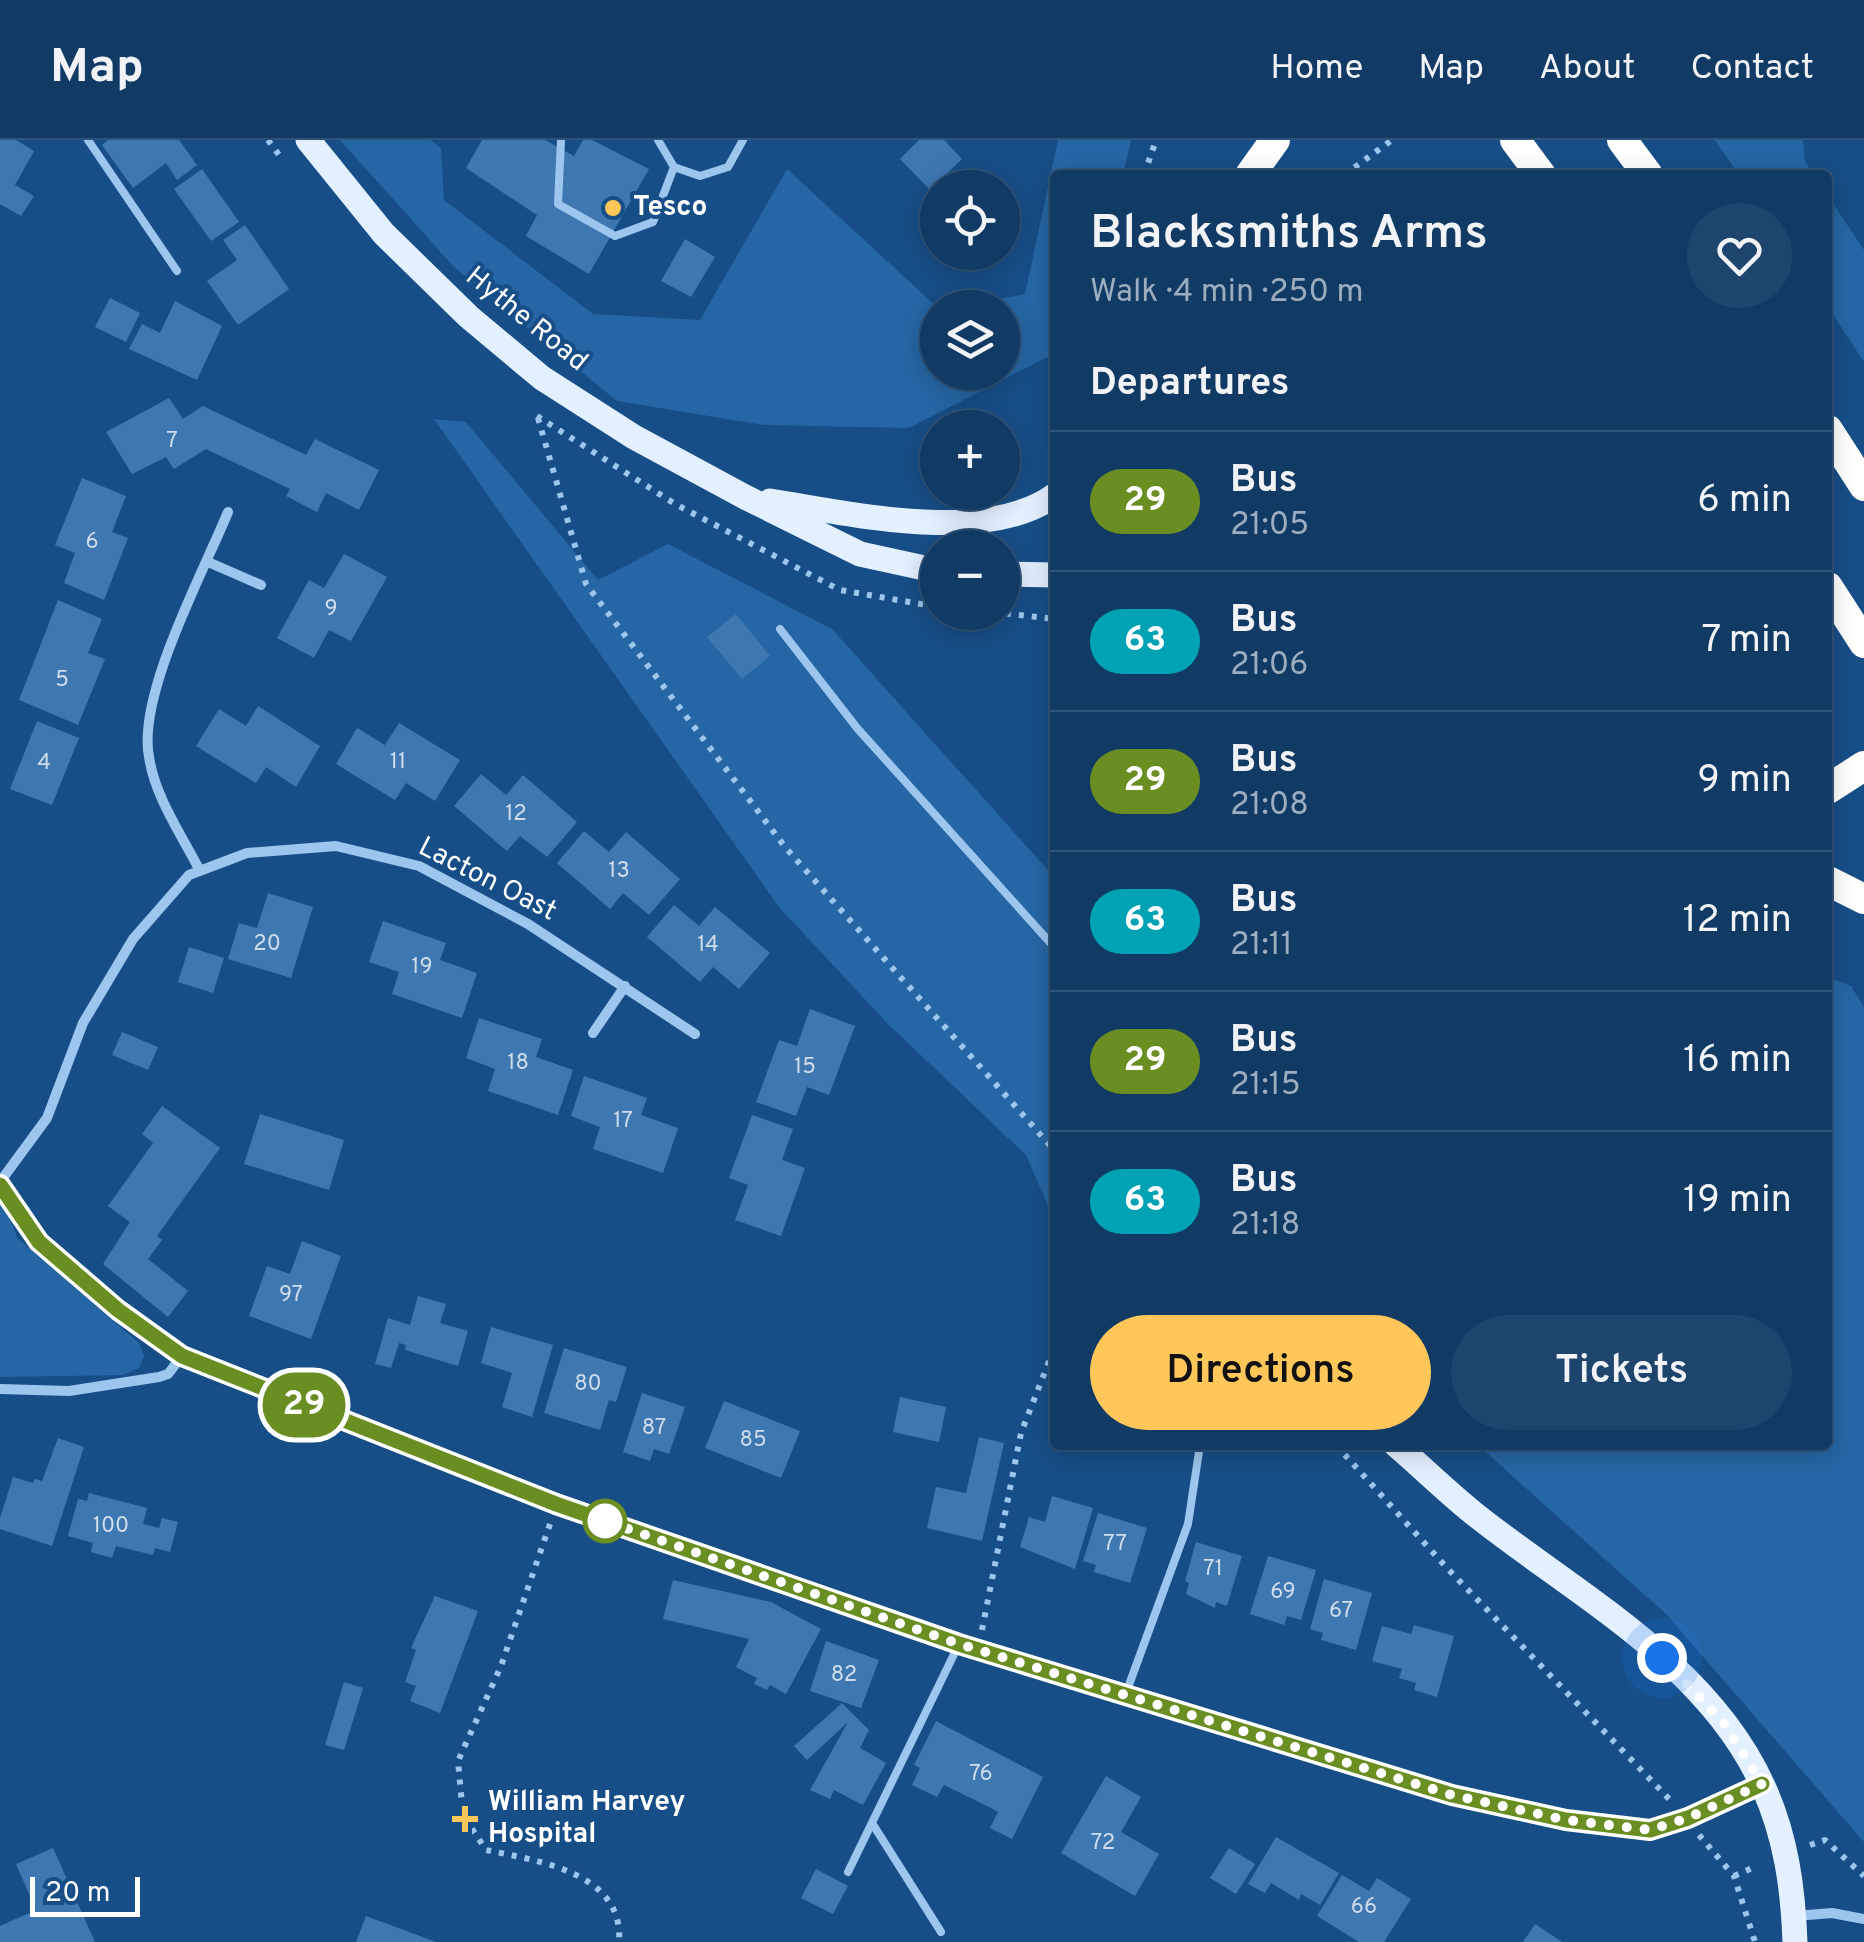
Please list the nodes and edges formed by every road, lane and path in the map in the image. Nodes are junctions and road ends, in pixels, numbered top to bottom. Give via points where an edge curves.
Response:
1 (88, 140) edge
2 (308, 140) edge
3 (560, 140) edge
4 (658, 140) edge
5 (743, 140) edge
6 (1156, 140) edge
7 (1275, 140) edge
8 (1392, 140) edge
9 (1515, 140) edge
10 (1622, 140) edge
11 (674, 167) junction
12 (1146, 170) edge
13 (1254, 170) edge
14 (1351, 170) edge
15 (1537, 170) edge
16 (1644, 170) edge
17 (177, 271) dead end
18 (538, 418) dead end
19 (1832, 436) edge
20 (1864, 486) edge
21 (745, 497) junction
22 (1050, 497) edge
23 (228, 512) dead end
24 (208, 562) junction
25 (920, 567) edge
26 (1020, 574) edge
27 (1050, 575) edge
28 (261, 585) dead end
29 (1832, 594) edge
30 (1020, 615) edge
31 (1050, 618) edge
32 (780, 628) dead end
33 (1864, 643) edge
34 (1864, 766) edge
35 (1832, 786) edge
36 (199, 869) junction
37 (1832, 883) edge
38 (1864, 898) edge
39 (1050, 942) edge
40 (625, 986) junction
41 (592, 1034) dead end
42 (695, 1034) dead end
43 (1050, 1145) edge
44 (0, 1184) edge
45 (182, 1356) junction
46 (1050, 1359) edge
47 (0, 1389) edge
48 (1199, 1450) edge
49 (1341, 1450) edge
50 (1402, 1450) edge
51 (556, 1504) junction
52 (959, 1644) junction
53 (978, 1650) junction
54 (1126, 1693) junction
55 (1762, 1784) junction
56 (1688, 1818) junction
57 (872, 1823) junction
58 (848, 1872) dead end
59 (1864, 1919) edge
60 (1795, 1929) edge
61 (941, 1932) dead end
62 (620, 1942) edge
63 (1755, 1942) edge

1 - 17 lane
2 - 21 main road, Hythe Road via 384,234 542,378
3 - 11 lane via 558,204 615,236 653,222
4 - 11 lane
5 - 11 lane via 737,156 715,174
6 - 12 path
7 - 13 highway
8 - 14 path
9 - 15 highway
10 - 16 highway
18 - 43 path via 586,584 785,847
19 - 20 highway
21 - 22 main road, Hythe Road via 946,522 1002,516
21 - 25 main road, Hythe Road via 860,554
23 - 24 street
24 - 28 street
24 - 36 street via 154,694 146,741 156,783
26 - 27 main road
29 - 33 highway
30 - 31 path
32 - 39 lane via 857,728
34 - 35 highway
36 - 40 street, Lacton Oast via 229,857 300,846 374,852 462,887
36 - 44 street, Lacton Oast via 172,892 111,972 83,1023 47,1118
37 - 38 highway
40 - 41 street
40 - 42 street, Lacton Oast
44 - 45 street via 39,1242
45 - 47 street via 162,1376 69,1391
45 - 51 street
46 - 53 path via 1021,1433
48 - 54 lane via 1188,1524
49 - 56 path
50 - 55 main road via 1662,1658 1724,1723
51 - 52 street
51 - 62 path via 502,1666 458,1761 463,1815 486,1850 559,1866 593,1884 616,1910
52 - 53 street
52 - 57 lane
53 - 54 street
54 - 56 street via 1452,1795 1650,1830
55 - 56 street
55 - 60 main road via 1787,1852
56 - 63 path via 1734,1876
57 - 58 lane
57 - 61 lane
59 - 60 street via 1832,1913

